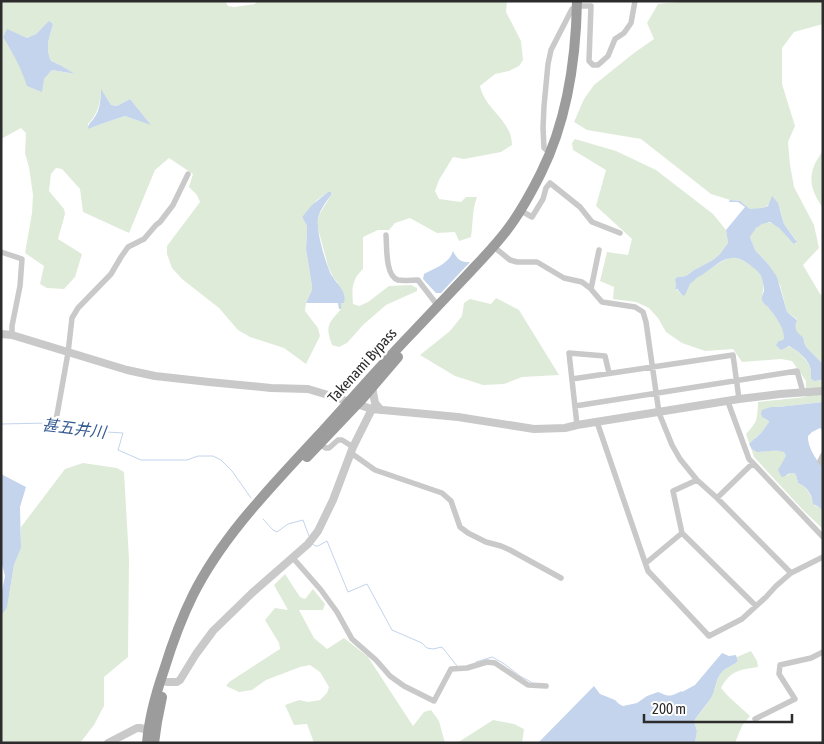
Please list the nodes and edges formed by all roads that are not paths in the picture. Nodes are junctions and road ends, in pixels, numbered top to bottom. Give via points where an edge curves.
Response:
1 (632, 2) edge
2 (584, 3) edge
3 (550, 153) junction
4 (188, 174) dead end
5 (525, 213) junction
6 (620, 233) dead end
7 (386, 236) dead end
8 (495, 249) junction
9 (599, 250) dead end
10 (1, 252) edge
11 (591, 289) junction
12 (438, 306) junction
13 (1, 334) edge
14 (12, 335) junction
15 (68, 353) junction
16 (652, 367) junction
17 (609, 374) junction
18 (572, 379) junction
19 (737, 381) junction
20 (372, 387) junction
21 (823, 391) edge
22 (803, 392) junction
23 (656, 394) junction
24 (740, 399) junction
25 (728, 402) junction
26 (353, 403) junction
27 (576, 406) junction
28 (372, 409) junction
29 (381, 410) junction
30 (659, 413) junction
31 (597, 422) junction
32 (577, 425) junction
33 (55, 426) dead end
34 (320, 445) junction
35 (352, 450) junction
36 (823, 455) edge
37 (753, 463) junction
38 (823, 464) edge
39 (697, 480) junction
40 (717, 498) junction
41 (682, 533) junction
42 (823, 536) edge
43 (823, 557) edge
44 (293, 558) junction
45 (646, 563) junction
46 (791, 573) junction
47 (561, 578) dead end
48 (756, 606) junction
49 (823, 652) edge
50 (167, 682) junction
51 (546, 686) dead end
52 (756, 720) dead end
53 (152, 730) junction
54 (108, 743) edge
55 (147, 743) edge
56 (154, 743) edge

1 - 2 street via 631,24 598,65 589,61
2 - 3 highway, Takenami Bypass via 563,115
2 - 3 street via 572,9 551,50 543,128 544,148
2 - 5 highway, Takenami Bypass via 576,75 563,135 544,180
3 - 8 highway, Takenami Bypass via 542,173
4 - 15 street via 173,205 160,222 144,239 128,247 111,274 78,308 72,318
5 - 6 street via 532,217 550,183 580,207 592,222
5 - 8 highway, Takenami Bypass
7 - 12 street via 389,270 393,276 397,280 418,280
8 - 11 street via 510,260 537,262
8 - 12 highway, Takenami Bypass
8 - 20 highway, Takenami Bypass
9 - 11 street
10 - 14 street via 22,259
11 - 16 street via 602,302 636,307 643,312
12 - 26 highway, Takenami Bypass
13 - 14 street
14 - 15 street
15 - 26 street via 154,376 308,389
15 - 33 street
16 - 17 street
16 - 19 street via 733,355
16 - 23 street
17 - 18 street
17 - 18 street via 605,356 569,353
18 - 27 street
19 - 22 street via 797,372
19 - 23 street
19 - 24 street
20 - 26 highway, Takenami Bypass
20 - 29 street via 374,402
21 - 22 street
22 - 24 street
23 - 27 street
23 - 30 street
24 - 25 street
25 - 30 street
25 - 37 street
26 - 28 street
26 - 34 highway, Takenami Bypass
26 - 53 highway, Takenami Bypass via 240,524 207,571 182,618 156,695
27 - 32 street
28 - 29 street
28 - 35 street
29 - 32 street via 458,417 534,429
30 - 31 street
30 - 39 street via 680,460
31 - 32 street
31 - 45 street
34 - 35 street via 329,448 342,440
34 - 50 highway, Takenami Bypass via 244,527 218,562 187,619
35 - 44 street via 318,531
35 - 47 street via 374,470 442,493 451,501 460,527 468,533 510,550
36 - 38 street via 820,461
37 - 40 street
37 - 42 street
39 - 40 street
39 - 41 street via 674,491
40 - 46 street
41 - 45 street
41 - 48 street
43 - 46 street
44 - 50 street via 213,631 180,680
44 - 51 street via 321,590 352,639 404,686 434,701 451,670 487,662 495,663 528,686
45 - 48 street via 648,571 709,636 742,619
46 - 48 street
49 - 52 street via 780,665 781,679 795,699
50 - 53 highway, Takenami Bypass
53 - 54 street via 137,728
53 - 55 highway, Takenami Bypass
53 - 56 highway, Takenami Bypass

